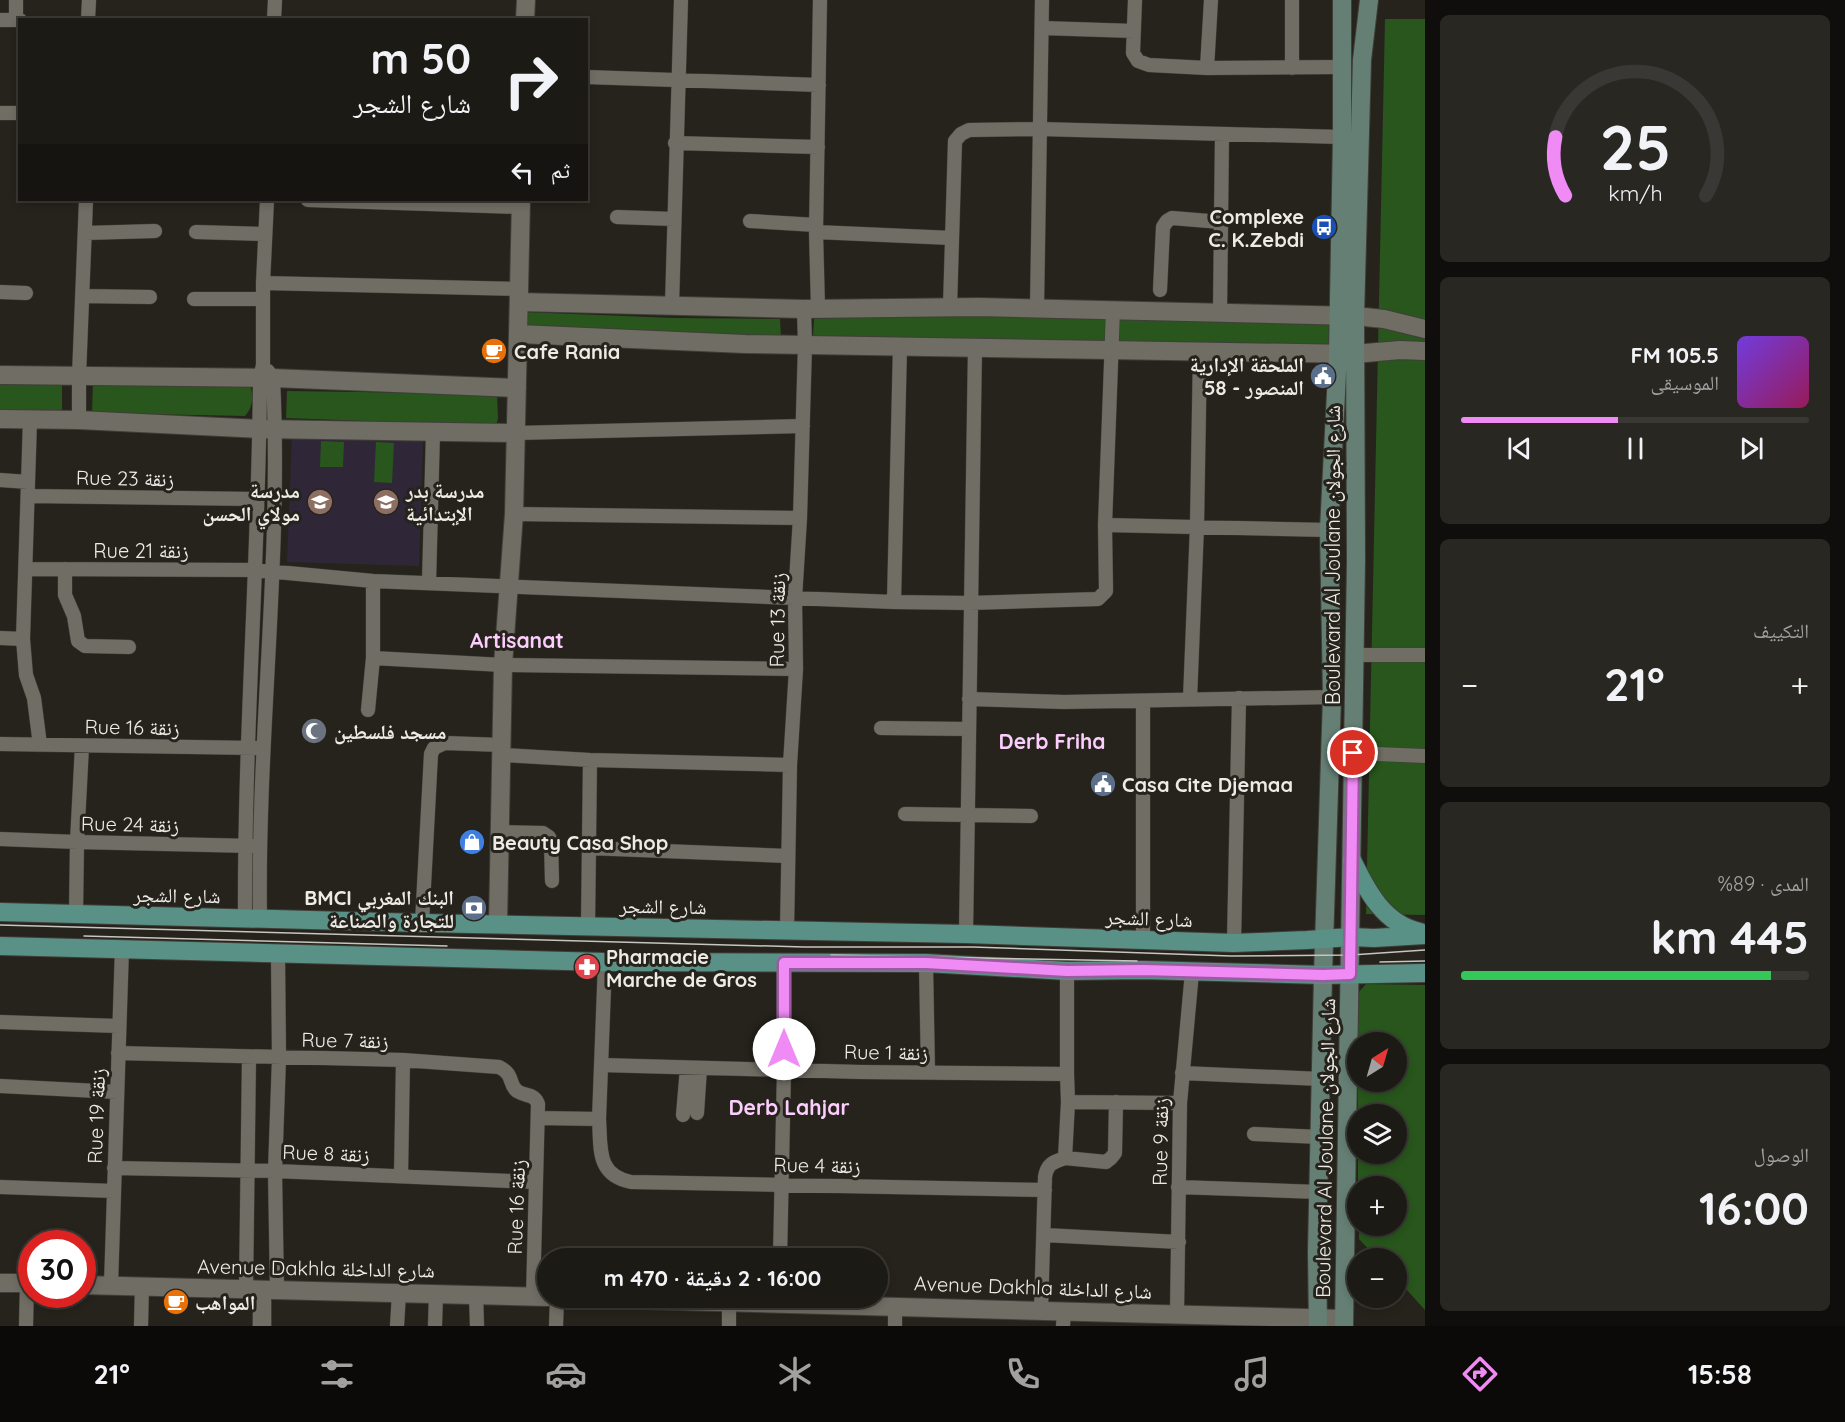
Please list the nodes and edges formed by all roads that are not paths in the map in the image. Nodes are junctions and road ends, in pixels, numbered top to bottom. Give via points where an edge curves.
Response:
1 (16, 0) edge
2 (89, 0) edge
3 (275, 0) edge
4 (526, 0) edge
5 (681, 0) edge
6 (820, 0) edge
7 (1042, 0) edge
8 (1135, 0) edge
9 (1211, 0) edge
10 (1292, 0) edge
11 (1342, 0) edge
12 (1369, 0) edge
13 (88, 18) edge
14 (274, 18) edge
15 (525, 18) edge
16 (0, 20) edge
17 (18, 20) edge
18 (1042, 28) junction
19 (1134, 31) junction
20 (1341, 67) junction
21 (1207, 68) junction
22 (1292, 68) junction
23 (588, 77) edge
24 (678, 80) junction
25 (819, 85) junction
26 (0, 113) edge
27 (18, 113) edge
28 (1040, 129) junction
29 (1222, 134) junction
30 (1342, 137) junction
31 (675, 143) junction
32 (818, 147) junction
33 (86, 201) edge
34 (267, 201) edge
35 (394, 201) edge
36 (521, 203) edge
37 (617, 217) dead end
38 (674, 219) junction
39 (750, 221) dead end
40 (1221, 222) junction
41 (816, 229) junction
42 (155, 231) dead end
43 (196, 232) dead end
44 (85, 233) junction
45 (265, 234) junction
46 (952, 238) junction
47 (263, 283) junction
48 (1160, 290) dead end
49 (0, 292) edge
50 (26, 293) dead end
51 (82, 296) junction
52 (518, 296) junction
53 (150, 297) dead end
54 (194, 299) dead end
55 (263, 299) junction
56 (672, 305) junction
57 (950, 307) junction
58 (811, 308) junction
59 (1037, 308) junction
60 (1113, 310) junction
61 (1220, 313) junction
62 (1347, 316) junction
63 (1425, 329) edge
64 (518, 334) junction
65 (805, 345) junction
66 (900, 346) junction
67 (975, 347) junction
68 (1111, 350) junction
69 (1200, 351) junction
70 (1425, 351) edge
71 (1346, 354) junction
72 (266, 373) junction
73 (0, 375) edge
74 (79, 376) junction
75 (517, 388) junction
76 (0, 419) edge
77 (30, 420) junction
78 (79, 420) junction
79 (802, 426) junction
80 (268, 429) junction
81 (434, 432) junction
82 (516, 433) junction
83 (0, 480) edge
84 (28, 489) junction
85 (258, 499) junction
86 (514, 514) junction
87 (800, 518) junction
88 (1105, 525) junction
89 (1197, 525) junction
90 (1329, 530) junction
91 (65, 568) junction
92 (26, 569) junction
93 (256, 570) junction
94 (273, 572) junction
95 (373, 581) junction
96 (429, 583) junction
97 (509, 586) junction
98 (795, 598) junction
99 (894, 602) junction
100 (970, 603) junction
101 (0, 638) edge
102 (24, 639) junction
103 (129, 647) dead end
104 (1355, 655) junction
105 (1425, 655) edge
106 (373, 658) junction
107 (502, 665) junction
108 (796, 669) junction
109 (1332, 697) junction
110 (1239, 698) junction
111 (969, 699) junction
112 (1190, 699) junction
113 (1143, 701) junction
114 (368, 710) dead end
115 (881, 728) dead end
116 (969, 729) junction
117 (0, 744) edge
118 (40, 745) junction
119 (82, 746) junction
120 (248, 748) junction
121 (264, 748) junction
122 (502, 750) junction
123 (1353, 753) junction
124 (1425, 756) edge
125 (590, 760) junction
126 (790, 765) junction
127 (905, 814) dead end
128 (968, 815) junction
129 (1031, 816) dead end
130 (499, 831) junction
131 (0, 838) edge
132 (77, 842) junction
133 (244, 846) junction
134 (259, 846) junction
135 (589, 848) junction
136 (788, 856) junction
137 (1352, 860) junction
138 (552, 880) dead end
139 (0, 912) edge
140 (75, 915) junction
141 (253, 919) junction
142 (422, 924) junction
143 (498, 924) junction
144 (588, 927) junction
145 (786, 931) junction
146 (966, 934) junction
147 (1425, 934) edge
148 (1351, 936) junction
149 (1325, 938) junction
150 (1143, 940) junction
151 (1234, 943) junction
152 (0, 945) edge
153 (122, 948) junction
154 (278, 952) junction
155 (605, 962) junction
156 (784, 963) junction
157 (926, 963) junction
158 (1067, 971) junction
159 (1192, 972) junction
160 (1425, 973) edge
161 (1350, 974) junction
162 (1323, 975) junction
163 (0, 1022) edge
164 (118, 1026) junction
165 (118, 1053) junction
166 (249, 1057) junction
167 (279, 1058) junction
168 (403, 1060) junction
169 (601, 1065) junction
170 (694, 1068) junction
171 (784, 1070) junction
172 (928, 1072) junction
173 (1182, 1073) junction
174 (1067, 1074) junction
175 (1321, 1079) junction
176 (0, 1086) edge
177 (117, 1092) junction
178 (1068, 1102) junction
179 (1116, 1102) junction
180 (1180, 1103) junction
181 (690, 1114) dead end
182 (538, 1118) junction
183 (599, 1119) junction
184 (1254, 1134) dead end
185 (1320, 1137) junction
186 (1065, 1158) junction
187 (114, 1168) junction
188 (248, 1170) junction
189 (275, 1171) junction
190 (401, 1176) junction
191 (536, 1182) junction
192 (780, 1184) junction
193 (0, 1187) edge
194 (1178, 1187) junction
195 (1045, 1190) junction
196 (114, 1191) junction
197 (1318, 1192) junction
198 (1044, 1235) junction
199 (1179, 1242) junction
200 (538, 1248) edge
201 (780, 1248) edge
202 (0, 1283) edge
203 (18, 1283) edge
204 (96, 1285) edge
205 (111, 1286) junction
206 (142, 1286) junction
207 (262, 1290) junction
208 (399, 1293) junction
209 (436, 1294) junction
210 (476, 1295) junction
211 (537, 1297) edge
212 (888, 1306) edge
213 (895, 1306) junction
214 (27, 1308) edge
215 (557, 1308) edge
216 (729, 1308) edge
217 (1041, 1310) junction
218 (1177, 1314) junction
219 (1064, 1318) edge
220 (1318, 1322) edge
221 (1344, 1322) edge
222 (26, 1326) edge
223 (141, 1326) edge
224 (262, 1326) edge
225 (398, 1326) edge
226 (435, 1326) edge
227 (477, 1326) edge
228 (556, 1326) edge
229 (729, 1326) edge
230 (895, 1326) edge

1 - 17 street
2 - 13 street
3 - 14 street
4 - 15 street
5 - 24 street
6 - 25 street, Rue 13 زنقة
7 - 18 street
8 - 19 street
9 - 21 street
10 - 22 street
11 - 20 main road, Boulevard Al Joulane شارع الجولان
12 - 62 main road, Boulevard Al Joulane شارع الجولان
16 - 17 street
18 - 19 street
18 - 28 street
19 - 21 street via 1133,53 1138,61 1149,66
20 - 22 street
20 - 30 main road, Boulevard Al Joulane شارع الجولان
21 - 22 street
23 - 24 street
24 - 25 street
24 - 31 street
25 - 32 street, Rue 13 زنقة
26 - 27 street
28 - 29 street
28 - 46 street via 969,130 955,141
28 - 59 street
29 - 30 street
29 - 40 street
30 - 62 main road, Boulevard Al Joulane شارع الجولان
31 - 32 street
31 - 38 street
32 - 41 street, Rue 13 زنقة
33 - 44 street
34 - 45 street
35 - 36 street
36 - 52 street
37 - 38 street
38 - 56 street
39 - 41 street
40 - 48 street via 1172,218 1167,221 1163,227
40 - 61 street
41 - 46 street
41 - 58 street, Rue 13 زنقة
42 - 44 street
43 - 45 street
44 - 51 street
45 - 47 street
46 - 57 street
47 - 52 street
47 - 55 street
49 - 50 street
51 - 53 street
51 - 74 street
52 - 56 street
52 - 64 street
54 - 55 street
55 - 72 street
56 - 58 street
57 - 58 street
57 - 59 street
58 - 65 street, Rue 13 زنقة
59 - 60 street
60 - 61 street
60 - 68 street, Rue 21 زنقة
61 - 62 street
62 - 63 street via 1384,319
62 - 71 main road, Boulevard Al Joulane شارع الجولان
64 - 65 street
64 - 75 street
65 - 66 street
65 - 79 street, Rue 13 زنقة
66 - 67 street
66 - 99 street
67 - 68 street
67 - 100 street
68 - 69 street
68 - 88 street, Rue 21 زنقة
69 - 71 street
69 - 89 street
70 - 71 street
71 - 90 main road, Boulevard Al Joulane شارع الجولان
71 - 104 main road, Boulevard Al Joulane شارع الجولان via 1356,561
72 - 74 street
72 - 75 street
72 - 80 street
73 - 74 street
74 - 78 street
75 - 82 street
76 - 77 street
77 - 78 street
77 - 84 street
78 - 80 street
79 - 82 street
79 - 87 street, Rue 13 زنقة
80 - 81 street
80 - 85 street
80 - 94 street
81 - 82 street
81 - 96 street
82 - 86 street
83 - 84 street, Rue 23 زنقة
84 - 85 street, Rue 23 زنقة
84 - 92 street
85 - 93 street
86 - 87 street
86 - 97 street
87 - 98 street, Rue 13 زنقة
88 - 89 street
88 - 100 street, Rue 21 زنقة via 1106,591 1098,599
89 - 90 street
89 - 112 street
90 - 109 main road, Boulevard Al Joulane شارع الجولان
91 - 92 street, Rue 21 زنقة
91 - 93 street, Rue 21 زنقة
91 - 103 street via 65,595 78,641 85,646
92 - 102 street
93 - 94 street, Rue 21 زنقة
93 - 120 street
94 - 95 street, Rue 21 زنقة
94 - 121 street
95 - 96 street, Rue 21 زنقة
95 - 106 street
96 - 97 street, Rue 21 زنقة
97 - 98 street, Rue 21 زنقة
97 - 107 street
98 - 99 street, Rue 21 زنقة
98 - 108 street, Rue 13 زنقة
99 - 100 street, Rue 21 زنقة
100 - 111 street
101 - 102 street
102 - 118 street via 26,675 34,698
104 - 105 street
104 - 123 main road, Boulevard Al Joulane شارع الجولان
106 - 107 street
106 - 114 street
107 - 108 street
107 - 122 street
108 - 126 street, Rue 13 زنقة
109 - 110 street
109 - 149 main road, Boulevard Al Joulane شارع الجولان
110 - 112 street
110 - 151 street
111 - 113 street
111 - 116 street
112 - 113 street
113 - 150 street
115 - 116 street
116 - 128 street
117 - 118 street, Rue 16 زنقة
118 - 119 street, Rue 16 زنقة
119 - 120 street, Rue 16 زنقة
119 - 132 street
120 - 121 street, Rue 16 زنقة
120 - 133 street
121 - 134 street
122 - 125 street
122 - 130 street
122 - 142 street via 444,743 431,754
123 - 124 street
123 - 137 main road, Boulevard Al Joulane شارع الجولان
125 - 126 street
125 - 135 street
126 - 136 street, Rue 13 زنقة
127 - 128 street
128 - 129 street
128 - 146 street
130 - 138 street via 543,833 549,837
130 - 143 street
131 - 132 street, Rue 24 زنقة
132 - 133 street, Rue 24 زنقة
132 - 140 street
133 - 134 street, Rue 24 زنقة
133 - 141 street
134 - 141 street
135 - 136 street
135 - 144 street
136 - 145 street, Rue 13 زنقة
137 - 147 main road via 1366,889 1384,911 1408,929
137 - 148 main road, Boulevard Al Joulane شارع الجولان
139 - 140 main road, شارع الشجر
140 - 141 main road, شارع الشجر
141 - 142 main road, شارع الشجر
142 - 143 main road, شارع الشجر
143 - 144 main road, شارع الشجر
144 - 145 main road, شارع الشجر
145 - 146 main road, شارع الشجر
146 - 150 main road, شارع الشجر
147 - 148 main road, شارع الشجر
148 - 149 main road, شارع الشجر
148 - 161 main road, Boulevard Al Joulane شارع الجولان
149 - 151 main road, شارع الشجر
149 - 162 main road, Boulevard Al Joulane شارع الجولان
150 - 151 main road, شارع الشجر
152 - 153 main road
153 - 154 main road
153 - 164 street, Rue 19 زنقة
154 - 155 main road
154 - 167 street
155 - 156 main road
155 - 169 street
156 - 157 main road
156 - 171 street
157 - 158 main road
157 - 172 street
158 - 159 main road
158 - 174 street
159 - 162 main road
159 - 173 street, Rue 9 زنقة
160 - 161 main road
161 - 162 main road
161 - 221 main road, Boulevard Al Joulane شارع الجولان
162 - 175 main road, Boulevard Al Joulane شارع الجولان
163 - 164 street
164 - 165 street, Rue 19 زنقة
165 - 166 street, Rue 7 زنقة
165 - 177 street, Rue 19 زنقة
166 - 167 street, Rue 7 زنقة
166 - 188 street
167 - 168 street, Rue 7 زنقة
167 - 189 street
168 - 182 street, Rue 7 زنقة via 500,1066 511,1076 514,1088 536,1099
168 - 190 street
169 - 170 street, Rue 1 زنقة
169 - 183 street
170 - 171 street, Rue 1 زنقة
170 - 181 street
171 - 172 street, Rue 1 زنقة
171 - 192 street
172 - 174 street, Rue 1 زنقة
173 - 175 street
173 - 180 street, Rue 9 زنقة
174 - 178 street
175 - 185 main road, Boulevard Al Joulane شارع الجولان
176 - 177 street
177 - 187 street, Rue 19 زنقة
178 - 179 street
178 - 186 street
179 - 180 street
179 - 186 street via 1115,1153 1111,1158 1106,1162
180 - 194 street, Rue 9 زنقة
182 - 183 street
182 - 191 street, Rue 16 زنقة
183 - 192 street, Rue 4 زنقة via 601,1156 605,1167 620,1180
184 - 185 street
185 - 197 main road, Boulevard Al Joulane شارع الجولان
186 - 195 street via 1052,1162 1046,1170
187 - 188 street, Rue 8 زنقة
187 - 196 street, Rue 19 زنقة
188 - 189 street, Rue 8 زنقة
188 - 207 street
189 - 190 street, Rue 8 زنقة
189 - 207 street
190 - 191 street, Rue 8 زنقة
191 - 200 street, Rue 16 زنقة
192 - 195 street, Rue 4 زنقة
192 - 201 street
193 - 196 street
194 - 197 street
194 - 199 street, Rue 9 زنقة
195 - 198 street
196 - 205 street, Rue 19 زنقة
197 - 220 main road, Boulevard Al Joulane شارع الجولان
198 - 199 street
198 - 217 street
199 - 218 street, Rue 9 زنقة
202 - 203 street
204 - 205 street, Avenue Dakhla شارع الداخلة
205 - 206 street, Avenue Dakhla شارع الداخلة
206 - 207 street, Avenue Dakhla شارع الداخلة
206 - 223 street
207 - 208 street, Avenue Dakhla شارع الداخلة
207 - 224 street
208 - 209 street, Avenue Dakhla شارع الداخلة
208 - 225 street
209 - 210 street, Avenue Dakhla شارع الداخلة
209 - 226 street
210 - 211 street, Avenue Dakhla شارع الداخلة
210 - 227 street
212 - 213 street, Avenue Dakhla شارع الداخلة
213 - 217 street, Avenue Dakhla شارع الداخلة
213 - 230 street
214 - 222 street
215 - 228 street
216 - 229 street
217 - 219 street, Avenue Dakhla شارع الداخلة
218 - 219 street, Avenue Dakhla شارع الداخلة
218 - 220 street, Avenue Dakhla شارع الداخلة
220 - 221 street, Avenue Dakhla شارع الداخلة

